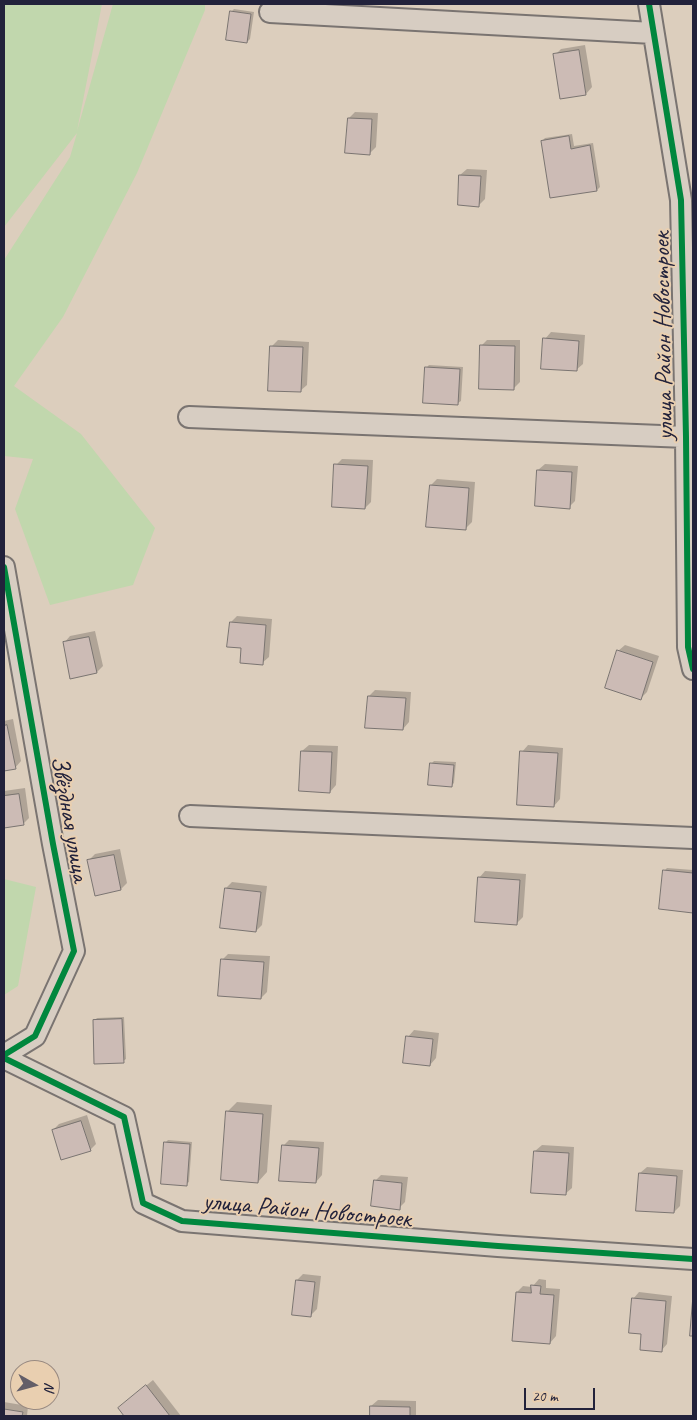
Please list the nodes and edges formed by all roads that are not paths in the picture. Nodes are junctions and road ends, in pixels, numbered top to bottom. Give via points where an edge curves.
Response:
1 (649, 4) edge
2 (270, 12) dead end
3 (653, 32) junction
4 (189, 417) dead end
5 (686, 437) junction
6 (4, 567) edge
7 (693, 669) edge
8 (190, 816) dead end
9 (693, 838) edge
10 (4, 1057) edge
11 (693, 1259) edge

1 - 3 street, улица Район Новостроек
2 - 3 street
3 - 5 street, улица Район Новостроек via 681,200
4 - 5 street, улица Район Новостроек
5 - 7 street, улица Район Новостроек via 688,647
6 - 10 street, Звёздная улица via 74,951 35,1036
8 - 9 street
10 - 11 street, улица Район Новостроек via 124,1117 143,1203 182,1221

